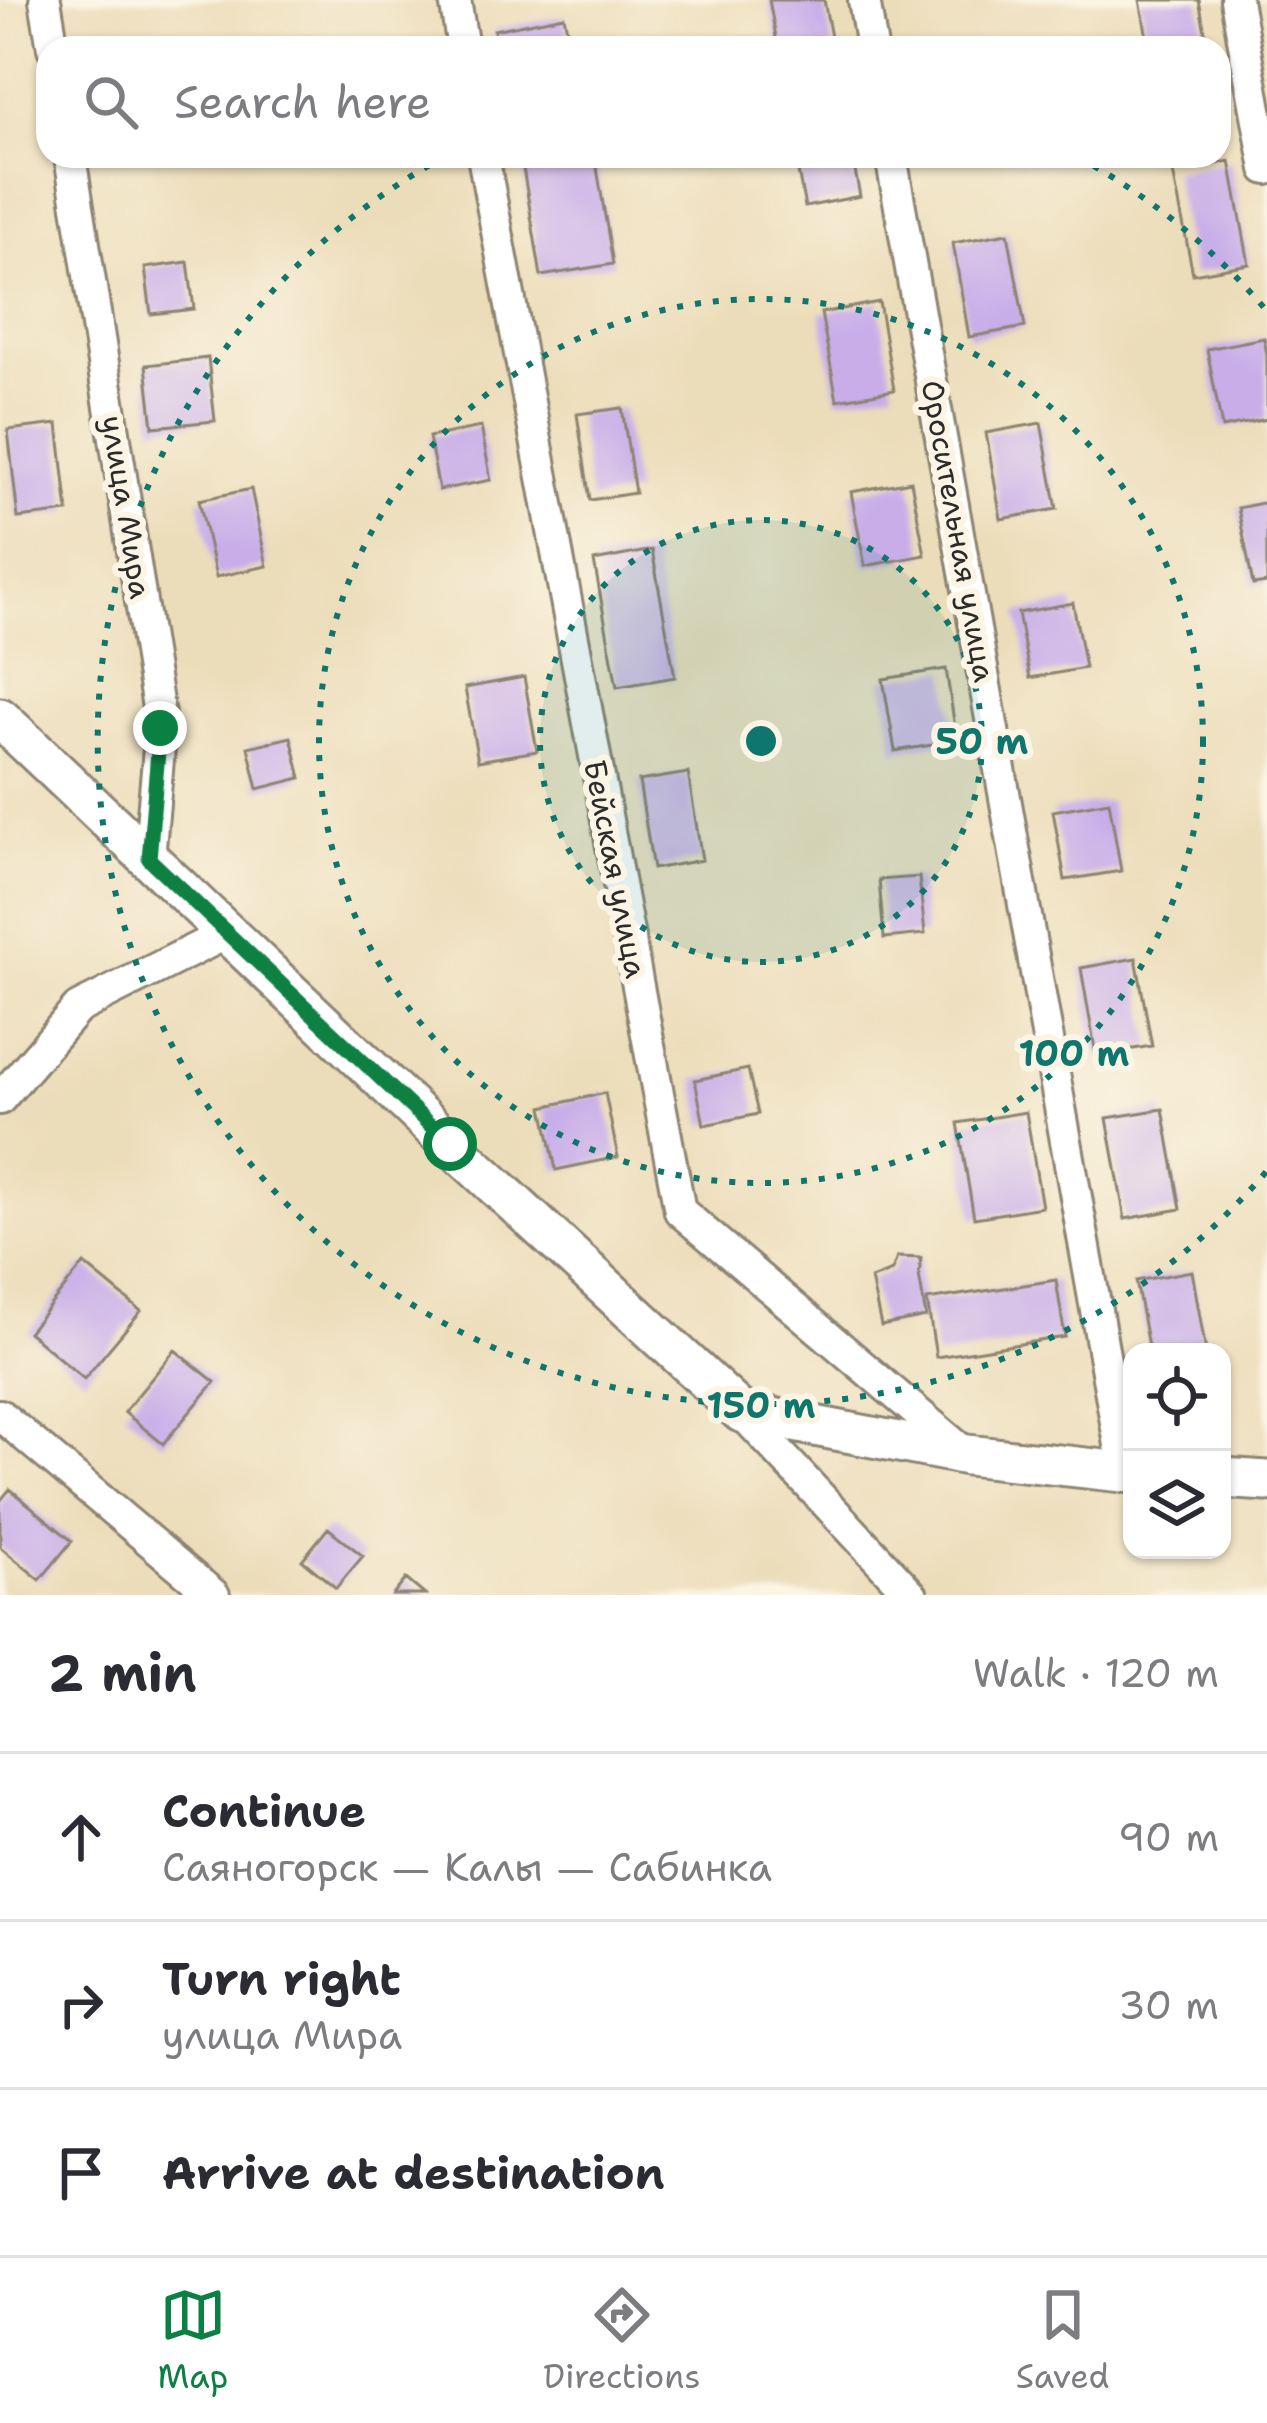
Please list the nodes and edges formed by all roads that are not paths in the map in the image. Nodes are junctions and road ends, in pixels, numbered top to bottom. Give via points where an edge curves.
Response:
1 (45, 0) edge
2 (455, 0) edge
3 (864, 0) edge
4 (1236, 0) edge
5 (51, 36) edge
6 (461, 36) edge
7 (870, 36) edge
8 (72, 168) edge
9 (485, 168) edge
10 (893, 168) edge
11 (1267, 169) edge
12 (0, 718) edge
13 (149, 859) junction
14 (227, 933) junction
15 (0, 1099) edge
16 (741, 1412) junction
17 (0, 1415) edge
18 (1125, 1451) edge
19 (967, 1455) junction
20 (1123, 1472) edge
21 (1231, 1478) edge
22 (1267, 1480) edge
23 (899, 1591) edge
24 (214, 1595) edge

1 - 5 street
2 - 6 street
3 - 7 street
4 - 11 street
8 - 13 street, улица Мира via 160,728
9 - 19 street, Бейская улица via 680,1211
10 - 18 street, Оросительная улица
12 - 13 street
13 - 14 street
14 - 15 street via 78,1008
14 - 16 street
16 - 19 street
16 - 23 street
17 - 24 street
19 - 20 street
21 - 22 street

